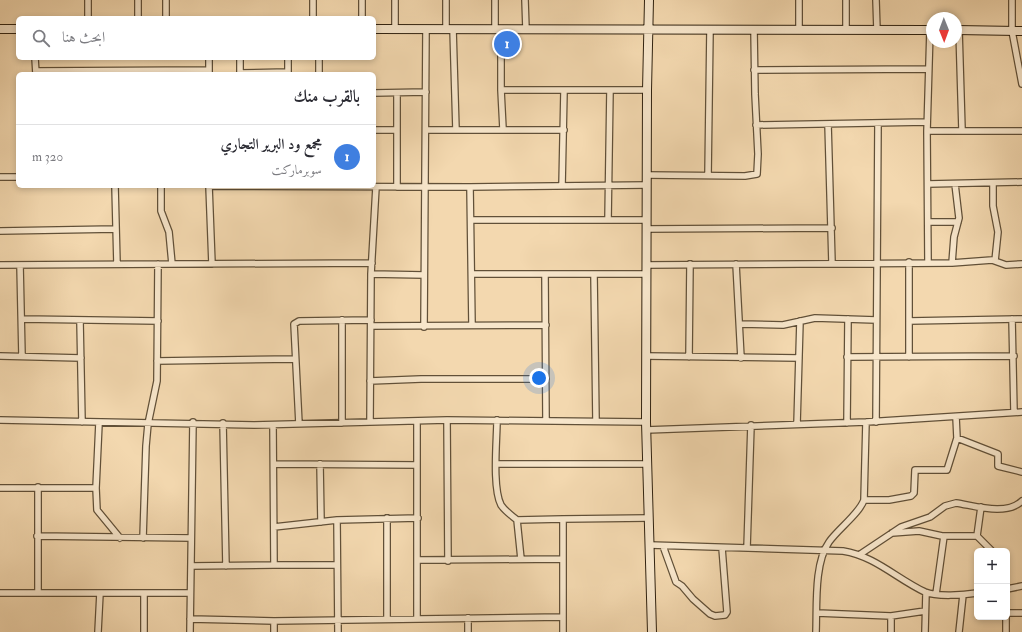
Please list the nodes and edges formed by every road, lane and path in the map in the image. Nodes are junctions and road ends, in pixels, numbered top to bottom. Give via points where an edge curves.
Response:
1 (88, 0) edge
2 (138, 0) edge
3 (166, 0) edge
4 (313, 0) edge
5 (362, 0) edge
6 (395, 0) edge
7 (446, 0) edge
8 (495, 0) edge
9 (526, 0) edge
10 (649, 0) edge
11 (799, 0) edge
12 (846, 0) edge
13 (876, 0) edge
14 (1012, 0) edge
15 (88, 16) edge
16 (138, 16) edge
17 (166, 16) edge
18 (313, 16) edge
19 (362, 16) edge
20 (395, 28) junction
21 (0, 29) edge
22 (16, 29) edge
23 (376, 29) edge
24 (426, 29) junction
25 (449, 29) junction
26 (526, 29) junction
27 (649, 29) junction
28 (846, 29) junction
29 (498, 30) junction
30 (710, 30) junction
31 (754, 30) junction
32 (799, 30) junction
33 (877, 30) junction
34 (926, 30) edge
35 (962, 30) edge
36 (1012, 31) junction
37 (1022, 31) edge
38 (930, 48) edge
39 (958, 48) edge
40 (36, 60) edge
41 (209, 60) edge
42 (240, 60) edge
43 (288, 60) edge
44 (319, 60) edge
45 (928, 69) junction
46 (754, 70) junction
47 (36, 72) edge
48 (209, 72) edge
49 (240, 72) edge
50 (288, 72) edge
51 (319, 72) edge
52 (1022, 84) edge
53 (501, 90) junction
54 (610, 90) junction
55 (647, 90) junction
56 (564, 91) junction
57 (426, 92) junction
58 (376, 93) edge
59 (397, 93) junction
60 (927, 122) junction
61 (878, 123) junction
62 (828, 124) junction
63 (756, 125) junction
64 (503, 129) junction
65 (376, 130) edge
66 (396, 130) junction
67 (426, 130) junction
68 (456, 130) junction
69 (564, 130) junction
70 (962, 130) junction
71 (927, 131) junction
72 (1022, 131) edge
73 (647, 175) junction
74 (708, 175) junction
75 (16, 176) edge
76 (0, 177) edge
77 (1022, 182) edge
78 (993, 183) junction
79 (928, 184) junction
80 (955, 184) junction
81 (647, 185) junction
82 (562, 186) junction
83 (609, 186) junction
84 (376, 187) edge
85 (397, 187) junction
86 (424, 187) junction
87 (470, 187) junction
88 (115, 188) edge
89 (161, 188) edge
90 (209, 188) edge
91 (376, 188) edge
92 (471, 220) junction
93 (608, 220) junction
94 (646, 220) junction
95 (928, 222) junction
96 (958, 222) junction
97 (832, 228) junction
98 (646, 229) junction
99 (116, 230) junction
100 (0, 231) edge
101 (995, 261) junction
102 (909, 262) junction
103 (928, 262) junction
104 (372, 263) junction
105 (832, 263) junction
106 (877, 263) junction
107 (952, 263) junction
108 (117, 264) junction
109 (158, 264) junction
110 (172, 264) junction
111 (212, 264) junction
112 (690, 264) junction
113 (736, 264) junction
114 (1022, 264) edge
115 (0, 265) edge
116 (20, 265) junction
117 (646, 265) junction
118 (372, 274) junction
119 (472, 274) junction
120 (646, 274) junction
121 (424, 275) junction
122 (545, 275) junction
123 (594, 275) junction
124 (22, 318) junction
125 (848, 319) junction
126 (1012, 319) junction
127 (1022, 319) edge
128 (342, 320) junction
129 (876, 320) junction
130 (80, 321) junction
131 (158, 321) junction
132 (800, 321) junction
133 (909, 321) junction
134 (371, 323) junction
135 (740, 324) junction
136 (472, 325) junction
137 (546, 325) junction
138 (424, 326) junction
139 (0, 356) edge
140 (22, 356) junction
141 (646, 356) junction
142 (847, 356) junction
143 (1014, 356) junction
144 (689, 357) junction
145 (877, 357) junction
146 (909, 357) junction
147 (81, 358) junction
148 (741, 358) junction
149 (799, 358) junction
150 (295, 359) junction
151 (157, 361) junction
152 (546, 379) junction
153 (370, 381) junction
154 (1014, 412) junction
155 (1022, 412) edge
156 (956, 417) junction
157 (0, 420) edge
158 (447, 420) junction
159 (497, 420) junction
160 (546, 420) junction
161 (417, 421) junction
162 (596, 421) junction
163 (82, 422) junction
164 (194, 422) junction
165 (370, 422) junction
166 (866, 422) junction
167 (876, 422) junction
168 (99, 423) junction
169 (223, 423) junction
170 (342, 423) junction
171 (846, 423) junction
172 (148, 424) junction
173 (299, 424) junction
174 (797, 424) junction
175 (273, 425) junction
176 (751, 425) junction
177 (646, 426) junction
178 (957, 438) junction
179 (274, 464) junction
180 (320, 464) junction
181 (496, 464) junction
182 (647, 464) junction
183 (417, 465) junction
184 (1022, 472) edge
185 (38, 487) junction
186 (0, 488) edge
187 (96, 488) junction
188 (864, 500) junction
189 (1022, 501) edge
190 (981, 507) junction
191 (387, 518) junction
192 (418, 518) junction
193 (563, 518) junction
194 (648, 518) junction
195 (337, 520) junction
196 (517, 520) junction
197 (322, 522) junction
198 (274, 527) junction
199 (890, 534) junction
200 (37, 536) junction
201 (944, 536) junction
202 (977, 536) junction
203 (120, 538) junction
204 (144, 538) junction
205 (191, 538) junction
206 (650, 545) junction
207 (663, 546) junction
208 (722, 548) junction
209 (747, 548) junction
210 (989, 548) edge
211 (824, 550) junction
212 (859, 555) junction
213 (521, 559) junction
214 (563, 559) junction
215 (417, 560) junction
216 (448, 561) junction
217 (274, 565) junction
218 (337, 565) junction
219 (191, 566) junction
220 (226, 566) junction
221 (1022, 586) edge
222 (1010, 588) edge
223 (38, 592) junction
224 (0, 593) edge
225 (100, 593) junction
226 (144, 593) junction
227 (190, 593) junction
228 (926, 593) junction
229 (974, 593) edge
230 (936, 594) junction
231 (963, 595) junction
232 (925, 611) junction
233 (817, 613) junction
234 (1010, 613) edge
235 (1022, 613) edge
236 (891, 616) junction
237 (563, 617) junction
238 (387, 618) junction
239 (468, 618) junction
240 (190, 619) junction
241 (337, 619) junction
242 (417, 619) junction
243 (274, 620) junction
244 (1006, 620) edge
245 (98, 632) edge
246 (144, 632) edge
247 (190, 632) edge
248 (274, 632) edge
249 (338, 632) edge
250 (468, 632) edge
251 (563, 632) edge
252 (652, 632) edge
253 (816, 632) edge
254 (891, 632) edge
255 (925, 632) edge
256 (959, 632) edge
257 (1006, 632) edge

1 - 15 street
2 - 16 street
3 - 17 street
4 - 18 street
5 - 19 street
6 - 20 street
7 - 25 street
8 - 29 street
9 - 26 street
10 - 27 street
11 - 32 street
12 - 28 street
13 - 33 street
14 - 36 street
20 - 23 street
20 - 24 street
21 - 22 street
24 - 25 street
24 - 57 street
25 - 29 street
25 - 68 street
26 - 27 street
26 - 29 street
27 - 30 street
27 - 55 street
28 - 32 street
28 - 33 street
29 - 53 street
30 - 31 street
30 - 74 street
31 - 32 street
31 - 46 street
33 - 34 street
35 - 36 street
36 - 37 street
36 - 52 street
38 - 45 street
39 - 70 street
40 - 47 street
41 - 48 street
42 - 49 street
43 - 50 street
44 - 51 street
45 - 46 street
45 - 60 street
46 - 63 street
53 - 56 street
53 - 64 street
54 - 55 street
54 - 56 street
54 - 83 street
55 - 73 street
56 - 69 street
57 - 59 street
57 - 67 street
58 - 59 street
59 - 66 street
60 - 61 street
60 - 71 street
61 - 62 street
61 - 106 street
62 - 63 street
62 - 97 street
63 - 74 street via 757,174
64 - 68 street
64 - 69 street
65 - 66 street
66 - 85 street
67 - 68 street
67 - 86 street
69 - 82 street
70 - 71 street
70 - 72 street
71 - 79 street
73 - 74 street
73 - 81 street
75 - 76 street
77 - 78 street
78 - 80 street
78 - 101 street via 993,206 998,232
79 - 80 street
79 - 95 street
80 - 96 street
81 - 83 street
81 - 94 street
82 - 83 street
82 - 87 street
83 - 93 street
84 - 85 street
85 - 86 street
86 - 87 street
86 - 121 street
87 - 92 street
88 - 99 street
89 - 110 street via 161,211 169,232
90 - 111 street
91 - 104 street
92 - 93 street
92 - 119 street
93 - 94 street
94 - 98 street
95 - 96 street
95 - 103 street
96 - 107 street
97 - 98 street
97 - 105 street
98 - 117 street
99 - 100 street
99 - 108 street
101 - 107 street
101 - 114 street via 1006,265
102 - 103 street
102 - 106 street
102 - 133 street
103 - 107 street
104 - 111 street
104 - 118 street
105 - 106 street
105 - 113 street
106 - 129 street
108 - 109 street
108 - 116 street
109 - 110 street
109 - 131 street
110 - 111 street
112 - 113 street
112 - 117 street
112 - 144 street
113 - 135 street
115 - 116 street
116 - 124 street
117 - 120 street
118 - 121 street
118 - 134 street
119 - 122 street
119 - 136 street
120 - 123 street
120 - 141 street
121 - 138 street
122 - 123 street
122 - 137 street
123 - 162 street
124 - 130 street
124 - 140 street
125 - 129 street
125 - 132 street via 815,318
125 - 142 street
126 - 127 street
126 - 133 street
126 - 143 street
128 - 134 street
128 - 150 street via 295,322
128 - 170 street
129 - 145 street
130 - 131 street
130 - 147 street
131 - 151 street
132 - 135 street via 783,325
132 - 149 street
133 - 146 street
134 - 138 street
134 - 153 street
135 - 148 street
136 - 137 street
136 - 138 street
137 - 152 street
139 - 140 street
140 - 147 street
141 - 144 street
141 - 177 street
142 - 145 street
142 - 171 street
143 - 146 street
143 - 154 street
144 - 148 street
145 - 146 street
145 - 167 street
147 - 163 street
148 - 149 street
149 - 174 street
150 - 151 street
150 - 173 street
151 - 172 street via 155,393
152 - 153 street
152 - 160 street
153 - 165 street
154 - 155 street
154 - 156 street
156 - 167 street
156 - 178 street
157 - 163 street
158 - 159 street
158 - 161 street
158 - 216 street
159 - 160 street
159 - 181 street
160 - 162 street
161 - 165 street
161 - 183 street
162 - 177 street
163 - 168 street
164 - 169 street
164 - 172 street
164 - 205 street
165 - 170 street
166 - 167 street
166 - 171 street
166 - 188 street
168 - 172 street
168 - 187 street
169 - 175 street
169 - 220 street
170 - 173 street
171 - 174 street
172 - 204 street
173 - 175 street
174 - 176 street
175 - 179 street
176 - 177 street
176 - 209 street
177 - 182 street
178 - 184 street via 998,454 998,466
178 - 188 street via 947,470 914,470 912,496 889,500
179 - 180 street
179 - 198 street
180 - 183 street
180 - 197 street
181 - 182 street
181 - 196 street via 499,500 504,509
182 - 194 street
183 - 192 street
185 - 186 street
185 - 187 street
185 - 200 street
187 - 203 street via 97,510
188 - 211 street
189 - 190 street via 1008,508
190 - 199 street via 950,504 940,508 930,517 904,525
190 - 202 street
191 - 192 street
191 - 195 street
191 - 238 street
192 - 215 street
193 - 194 street
193 - 196 street
193 - 214 street
194 - 206 street
195 - 197 street
195 - 218 street
196 - 213 street
197 - 198 street
198 - 217 street
199 - 201 street via 919,531
199 - 212 street
200 - 203 street
200 - 223 street
201 - 202 street
201 - 230 street
202 - 210 street
203 - 204 street
204 - 205 street
205 - 219 street
206 - 207 street
206 - 252 street
207 - 208 street
207 - 208 street via 676,582 715,616 725,615 727,612
208 - 209 street
209 - 211 street
211 - 212 street
211 - 233 street via 819,574
212 - 228 street via 882,565
213 - 214 street
213 - 216 street
214 - 237 street
215 - 216 street
215 - 242 street
217 - 218 street
217 - 220 street
218 - 241 street
219 - 220 street
219 - 227 street
221 - 222 street
223 - 224 street
223 - 225 street
225 - 226 street
225 - 245 street
226 - 227 street
226 - 246 street
227 - 240 street
228 - 230 street
228 - 232 street
229 - 231 street
230 - 231 street
231 - 256 street
232 - 236 street
232 - 255 street
233 - 236 street
233 - 253 street
234 - 235 street
236 - 254 street
237 - 239 street
237 - 251 street
238 - 241 street
238 - 242 street
239 - 242 street
239 - 250 street
240 - 243 street
240 - 247 street
241 - 243 street
241 - 249 street
243 - 248 street
244 - 257 street

